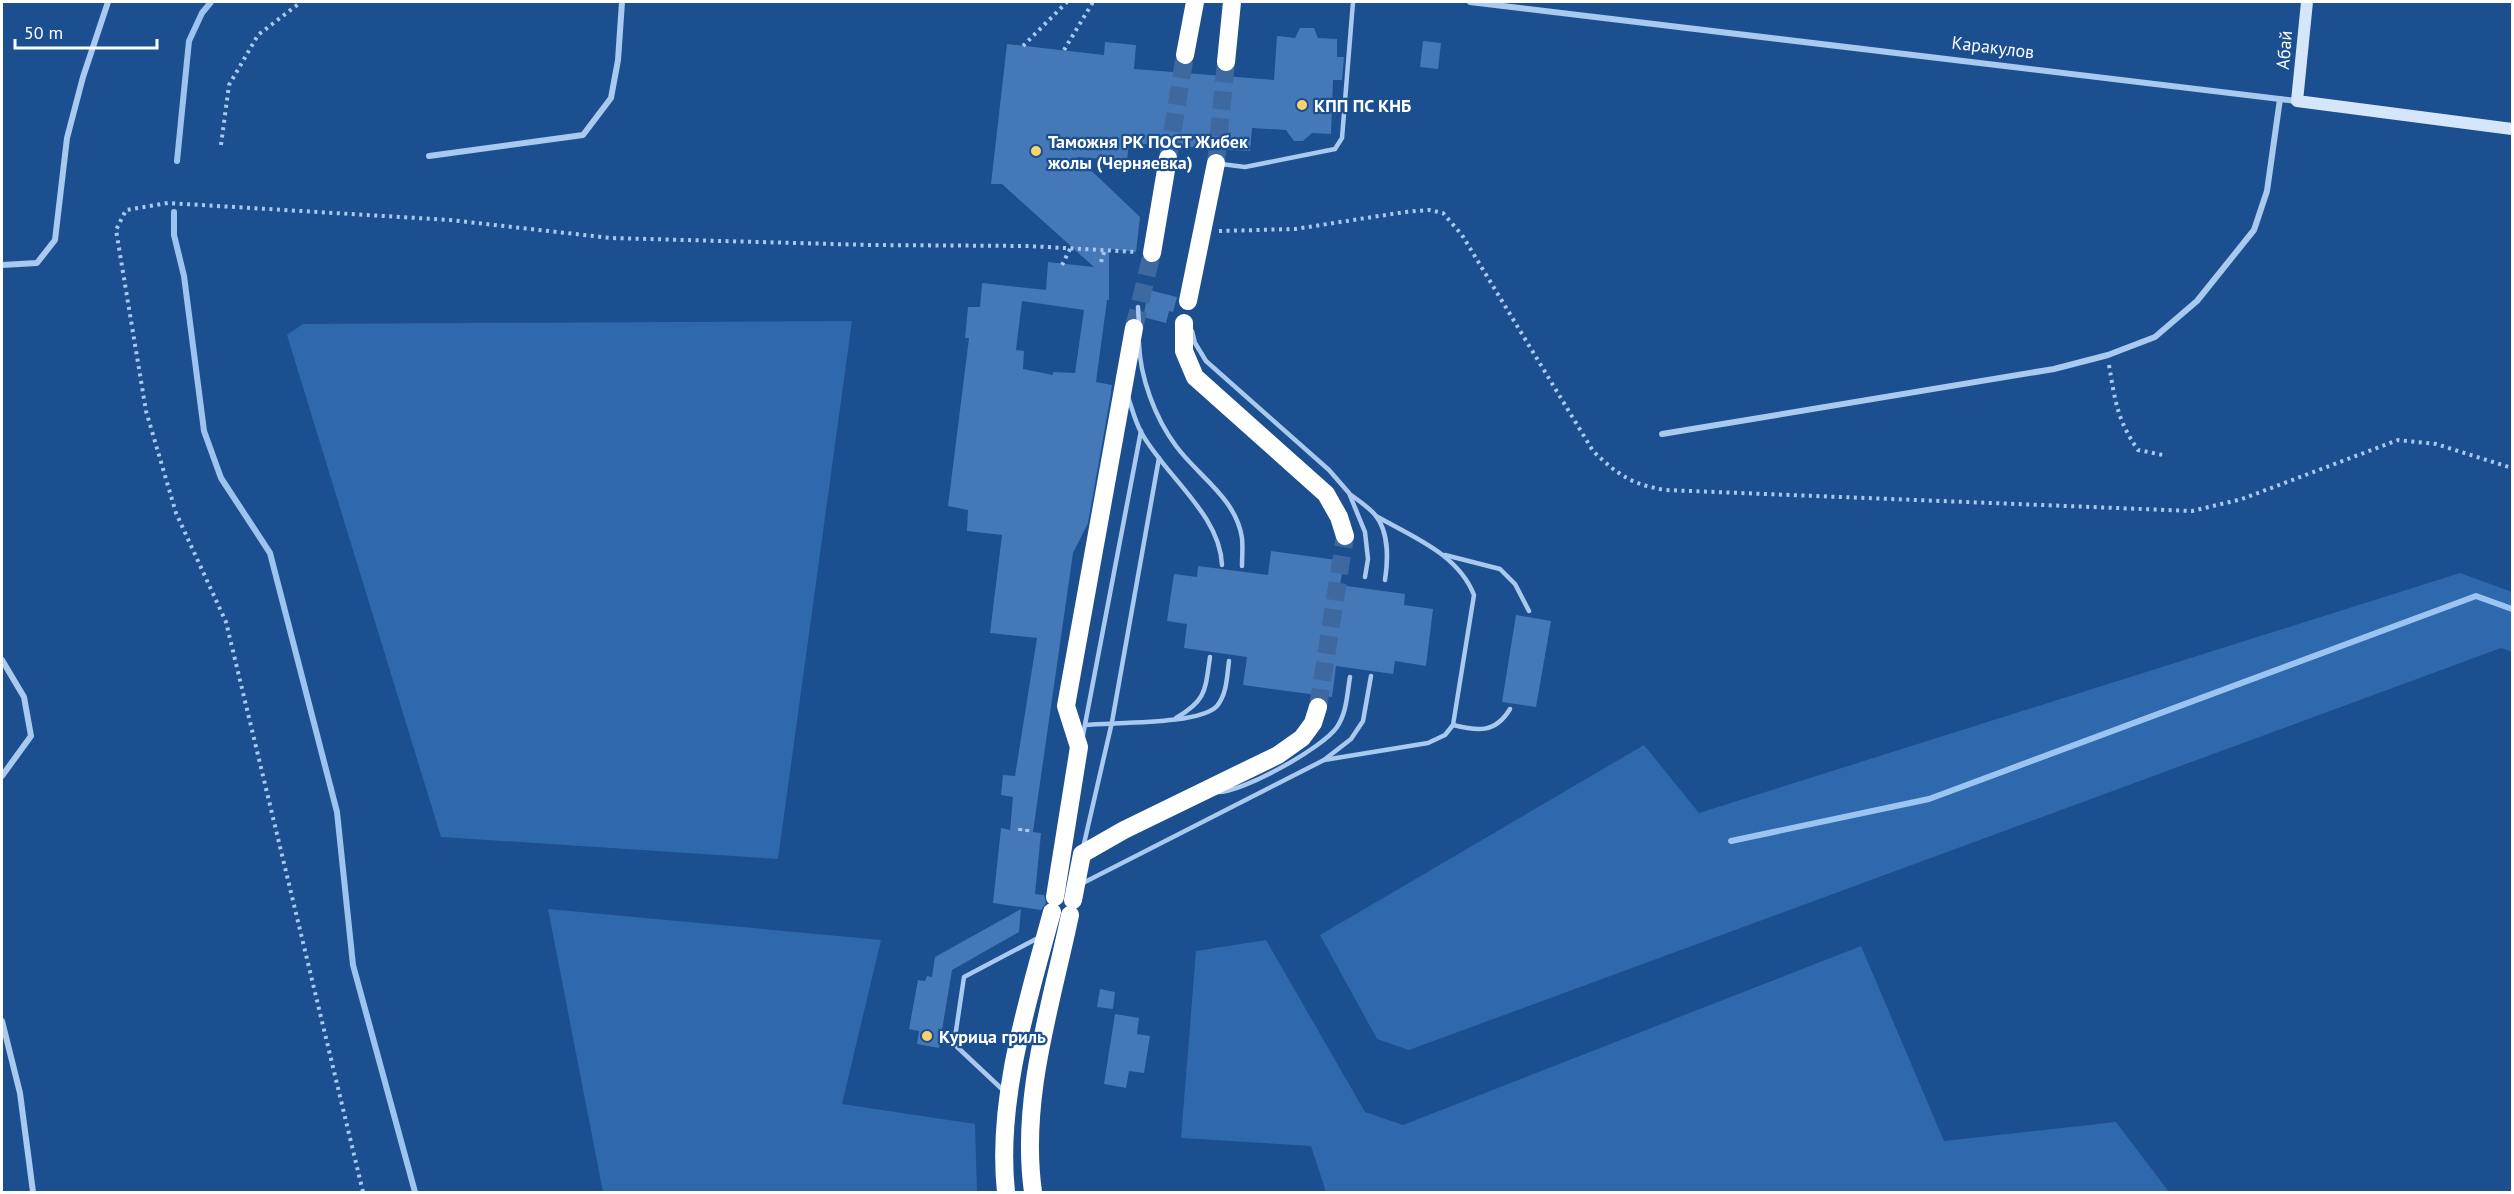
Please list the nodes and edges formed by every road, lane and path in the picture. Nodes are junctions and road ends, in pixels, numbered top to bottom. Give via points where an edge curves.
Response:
1 (108, 2) edge
2 (301, 2) edge
3 (622, 2) edge
4 (1067, 2) edge
5 (1093, 2) edge
6 (1195, 2) edge
7 (1232, 2) edge
8 (1353, 2) edge
9 (1470, 2) edge
10 (2307, 2) edge
11 (1023, 46) dead end
12 (1064, 50) dead end
13 (1185, 55) tunnel mouth
14 (1226, 62) tunnel mouth
15 (2280, 99) junction
16 (2297, 101) junction
17 (2512, 129) edge
18 (221, 146) dead end
19 (429, 156) dead end
20 (1168, 158) tunnel mouth
21 (1216, 163) joint
22 (1071, 246) dead end
23 (1105, 249) dead end
24 (1152, 253) joint
25 (1101, 262) dead end
26 (2, 264) edge
27 (1062, 265) dead end
28 (1188, 301) dead end
29 (1138, 307) dead end
30 (1187, 322) joint
31 (1134, 328) tunnel mouth
32 (2108, 355) junction
33 (1124, 386) junction
34 (1141, 431) junction
35 (1662, 434) dead end
36 (2163, 455) dead end
37 (1159, 458) junction
38 (1349, 493) junction
39 (1376, 516) junction
40 (1345, 536) tunnel mouth
41 (1443, 554) junction
42 (1222, 566) dead end
43 (1242, 566) dead end
44 (1365, 577) dead end
45 (1385, 580) dead end
46 (1529, 610) dead end
47 (1210, 657) dead end
48 (2, 660) edge
49 (1229, 662) dead end
50 (1371, 676) dead end
51 (1350, 677) dead end
52 (1318, 707) tunnel mouth
53 (1510, 710) dead end
54 (1172, 720) junction
55 (1112, 722) junction
56 (1085, 725) junction
57 (1453, 725) junction
58 (1079, 747) junction
59 (1324, 760) junction
60 (2, 776) edge
61 (1203, 792) junction
62 (1021, 824) dead end
63 (1028, 826) dead end
64 (1020, 831) dead end
65 (1027, 832) dead end
66 (1082, 854) junction
67 (1073, 900) junction
68 (1046, 934) junction
69 (2, 1021) edge
70 (1008, 1095) junction
71 (33, 1192) edge
72 (363, 1192) edge
73 (1006, 1192) edge
74 (1033, 1192) edge

1 - 26 street via 67,138 55,240 37,263
2 - 18 path via 258,35 229,85
3 - 19 street via 618,60 610,98 583,135
4 - 11 path
5 - 12 path
6 - 13 highway
7 - 14 highway
8 - 21 lane via 1342,138 1335,149 1245,167
9 - 15 street, Каракулов
10 - 16 main road, Абай
15 - 16 street, Каракулов
15 - 32 street via 2267,191 2254,230 2197,301 2155,337
16 - 17 main road, Каракулов
20 - 24 highway
21 - 28 highway
22 - 27 path
23 - 25 path
24 - 72 path via 1029,246 611,237 450,220 168,203 126,210 116,230 146,411 176,513 225,622
29 - 43 lane via 1140,351 1148,390 1176,445 1231,508 1242,538
30 - 38 lane via 1206,361 1329,470
30 - 40 highway via 1184,351 1195,377 1326,494
31 - 33 highway
32 - 35 street via 2054,369
32 - 36 path via 2124,429 2138,450
33 - 34 lane
33 - 58 highway via 1066,706
34 - 37 lane
34 - 56 lane
37 - 42 lane via 1210,524 1221,549
37 - 55 lane
38 - 39 lane
38 - 44 lane via 1365,532
39 - 41 lane
39 - 45 lane via 1384,534 1388,564
41 - 46 lane via 1500,569 1515,584
41 - 57 lane via 1468,579 1474,596
47 - 54 lane via 1202,697 1195,707
48 - 60 street via 24,697 31,736
49 - 54 lane via 1224,695 1216,707 1204,715
50 - 59 lane via 1363,721 1351,740
51 - 61 lane via 1345,710 1337,727 1319,746 1226,793
52 - 61 highway via 1302,738 1278,755
53 - 57 lane via 1504,719 1477,731
54 - 55 lane
55 - 56 lane
55 - 66 lane
56 - 58 lane
57 - 59 lane via 1445,735 1428,743
58 - 68 highway
59 - 67 lane
61 - 66 highway
62 - 64 path
63 - 65 path
66 - 67 highway
67 - 74 highway via 1038,1056 1031,1118
68 - 70 highway
68 - 70 lane via 964,977 954,1044
69 - 71 street via 20,1093
70 - 73 highway

